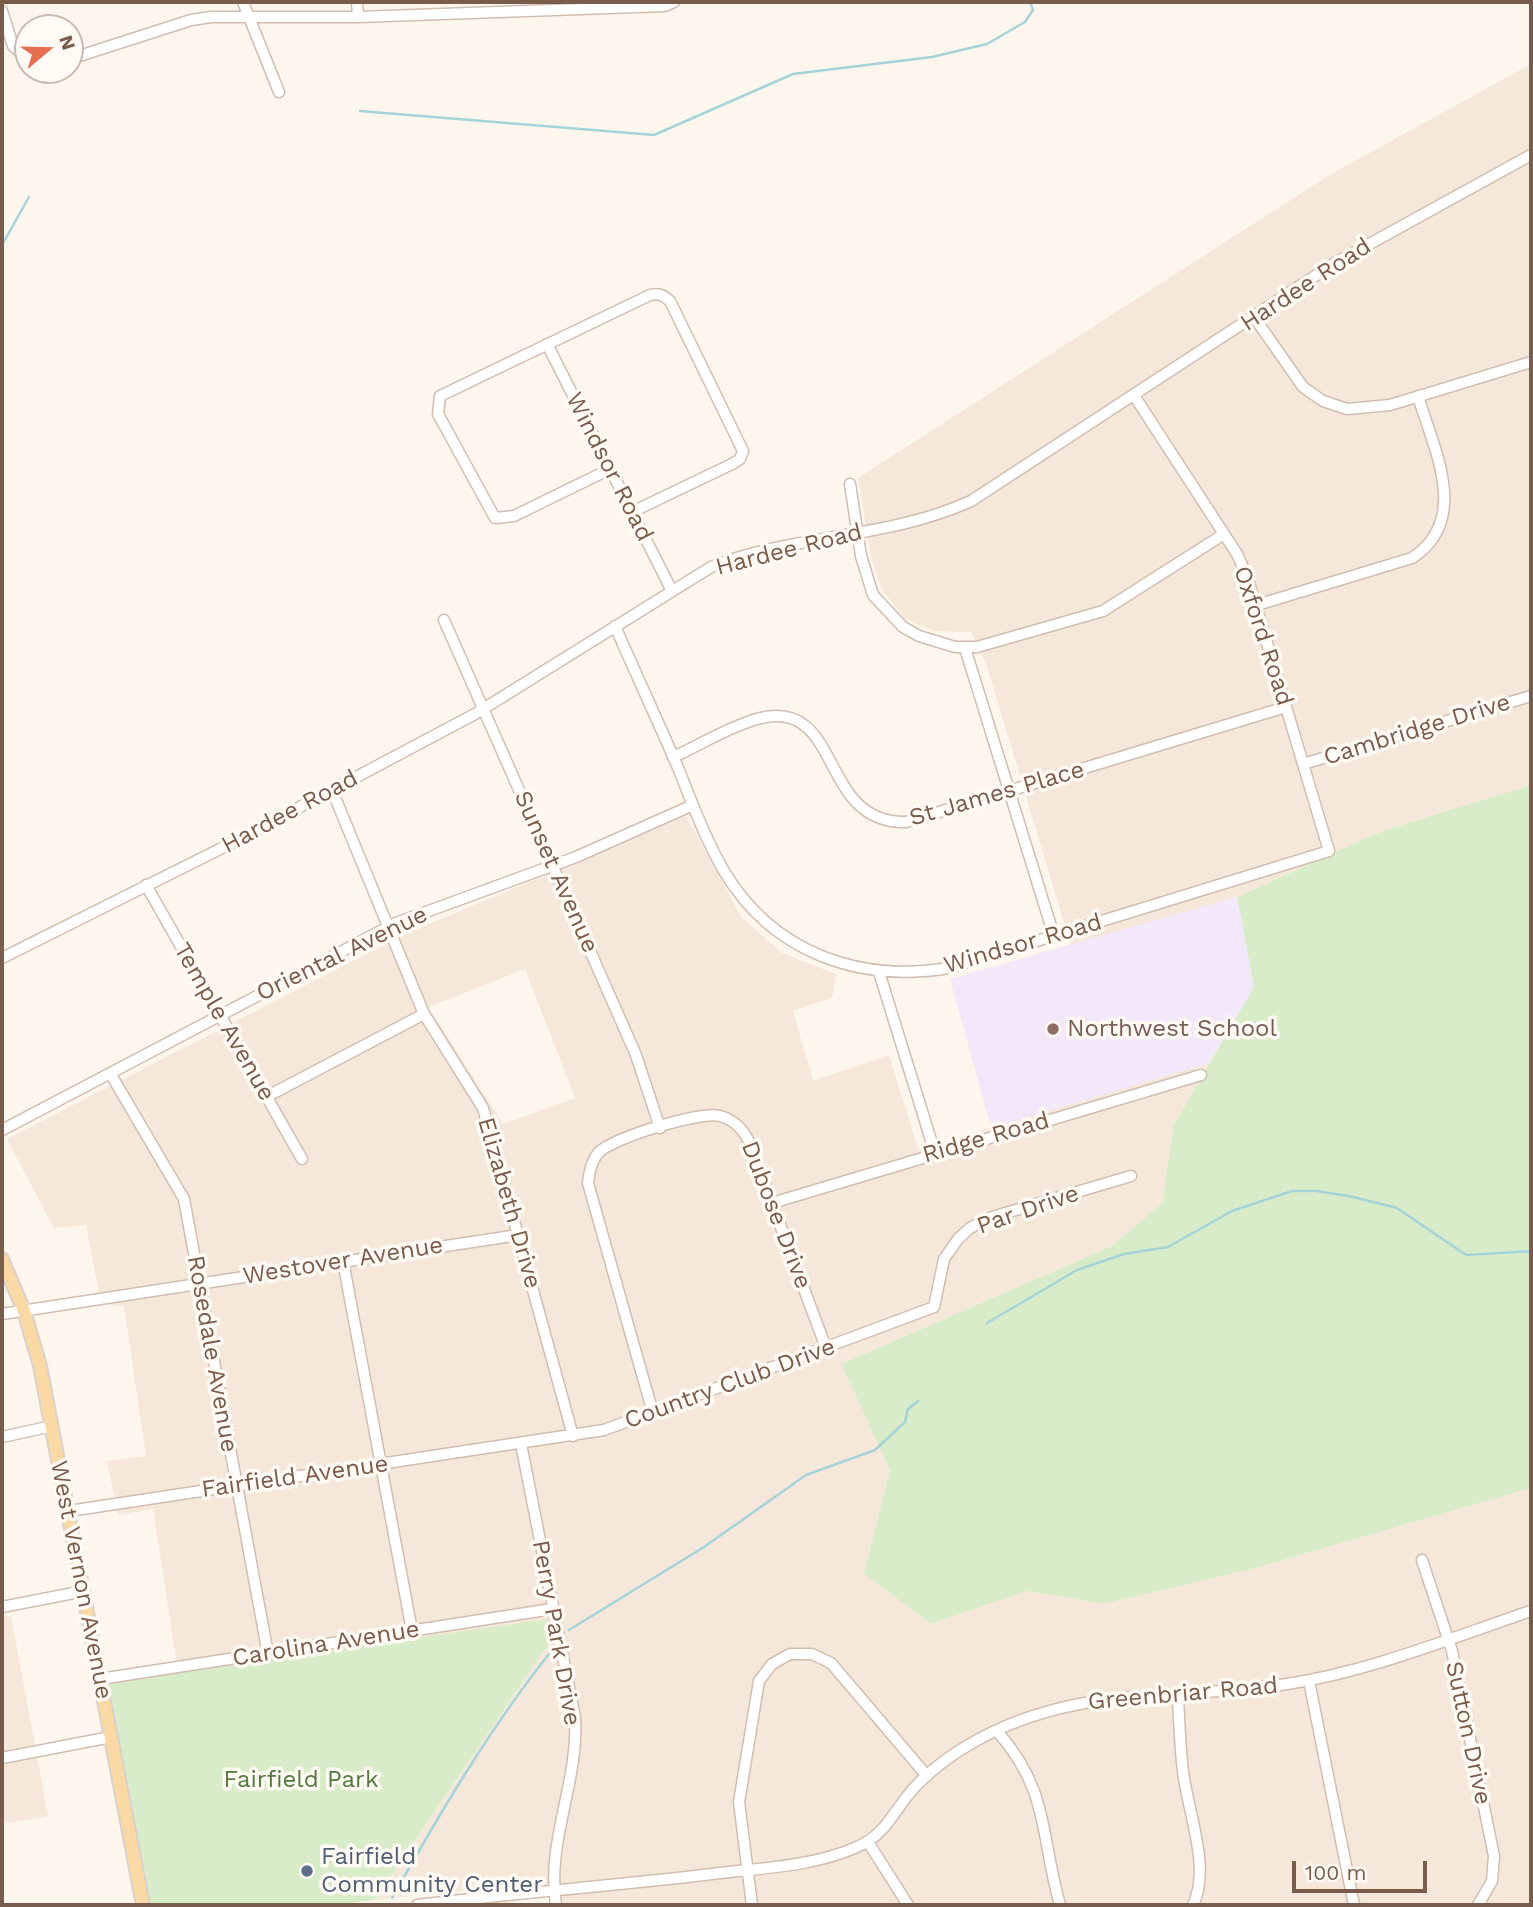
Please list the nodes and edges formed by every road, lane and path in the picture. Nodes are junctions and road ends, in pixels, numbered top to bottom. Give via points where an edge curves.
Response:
1 (243, 2) edge
2 (357, 2) edge
3 (674, 2) edge
4 (2, 11) edge
5 (248, 17) junction
6 (358, 17) junction
7 (14, 47) edge
8 (84, 54) edge
9 (279, 92) dead end
10 (1531, 155) edge
11 (1254, 317) junction
12 (547, 344) junction
13 (1531, 362) edge
14 (1418, 396) junction
15 (1135, 397) junction
16 (610, 469) junction
17 (850, 484) dead end
18 (632, 512) junction
19 (859, 533) junction
20 (1224, 534) junction
21 (672, 590) junction
22 (1257, 605) junction
23 (444, 620) dead end
24 (615, 626) junction
25 (965, 648) junction
26 (1531, 696) edge
27 (1286, 707) junction
28 (484, 709) junction
29 (673, 757) junction
30 (1303, 764) junction
31 (332, 790) junction
32 (1010, 792) junction
33 (693, 805) junction
34 (1319, 817) joint
35 (553, 866) junction
36 (146, 885) junction
37 (387, 927) junction
38 (1054, 936) junction
39 (2, 958) edge
40 (878, 972) junction
41 (424, 1014) junction
42 (220, 1015) junction
43 (110, 1073) junction
44 (1201, 1075) dead end
45 (266, 1097) junction
46 (660, 1128) junction
47 (2, 1130) edge
48 (934, 1153) junction
49 (302, 1159) dead end
50 (1131, 1176) dead end
51 (772, 1203) junction
52 (518, 1235) junction
53 (2, 1259) edge
54 (343, 1261) junction
55 (198, 1283) junction
56 (934, 1307) joint
57 (24, 1311) junction
58 (2, 1314) edge
59 (827, 1348) junction
60 (653, 1413) junction
61 (52, 1426) junction
62 (573, 1436) junction
63 (2, 1437) edge
64 (521, 1444) junction
65 (380, 1465) junction
66 (236, 1486) junction
67 (69, 1511) junction
68 (1422, 1560) dead end
69 (84, 1591) junction
70 (2, 1607) edge
71 (552, 1609) junction
72 (1531, 1611) edge
73 (412, 1631) junction
74 (1448, 1639) junction
75 (268, 1654) junction
76 (100, 1679) junction
77 (1309, 1681) junction
78 (1178, 1695) junction
79 (997, 1731) junction
80 (111, 1737) junction
81 (2, 1758) edge
82 (927, 1776) junction
83 (868, 1842) junction
84 (748, 1869) junction
85 (554, 1893) junction
86 (143, 1905) edge
87 (416, 1905) edge
88 (556, 1905) edge
89 (752, 1905) edge
90 (908, 1905) edge
91 (1060, 1905) edge
92 (1193, 1905) edge
93 (1354, 1905) edge
94 (1478, 1905) edge

1 - 5 street
2 - 6 street
3 - 6 street via 665,6
4 - 7 street
5 - 6 street
5 - 8 street via 191,20
5 - 9 street
10 - 11 street, Hardee Road via 1359,248
11 - 14 street via 1297,381 1323,401 1364,410
11 - 15 street, Hardee Road
12 - 16 street, Windsor Road
12 - 16 street via 444,392 438,414 495,518 514,516
12 - 18 street via 650,295 658,293 670,301 743,451 732,464
13 - 14 street
14 - 22 street via 1447,500 1444,519 1432,542 1412,558
15 - 19 street, Hardee Road via 971,502 926,520
15 - 20 street, Oxford Road
16 - 18 street, Windsor Road
17 - 19 street
18 - 21 street, Windsor Road
19 - 21 street, Hardee Road via 729,560
19 - 25 street via 866,577 887,612 919,636
20 - 22 street, Oxford Road via 1241,561
20 - 25 street via 1103,611
21 - 24 street, Hardee Road
22 - 27 street, Oxford Road
23 - 28 street, Sunset Avenue
24 - 28 street, Hardee Road
24 - 29 street, Windsor Road
25 - 32 street
26 - 30 street, Cambridge Drive
27 - 30 street, Oxford Road
27 - 32 street, St James Place
28 - 31 street, Hardee Road
28 - 35 street, Sunset Avenue
29 - 32 street, St James Place via 756,719 778,718 799,724 817,737 854,803 883,820 922,819
29 - 33 street, Windsor Road
30 - 34 street, Oxford Road
31 - 36 street, Hardee Road
31 - 37 street, Elizabeth Drive
32 - 38 street
33 - 35 street, Oriental Avenue
33 - 40 street, Windsor Road via 723,870 757,914 790,940 825,958
34 - 38 street, Windsor Road via 1329,851
35 - 37 street, Oriental Avenue
35 - 46 street, Sunset Avenue via 636,1055
36 - 39 street, Hardee Road
36 - 42 street, Temple Avenue
37 - 41 street, Elizabeth Drive
37 - 42 street, Oriental Avenue
38 - 40 street, Windsor Road via 948,968
40 - 48 street
41 - 45 street
41 - 52 street, Elizabeth Drive via 483,1108
42 - 43 street, Oriental Avenue
42 - 45 street, Temple Avenue
43 - 47 street, Oriental Avenue
43 - 55 street, Rosedale Avenue via 184,1199
44 - 48 street, Ridge Road
45 - 49 street, Temple Avenue
46 - 51 street, Dubose Drive via 701,1115 731,1120 745,1133
46 - 60 street, Dubose Drive via 606,1146 594,1159 588,1183
48 - 51 street, Ridge Road
50 - 56 street, Par Drive via 992,1217 970,1228 944,1259
51 - 59 street, Dubose Drive
52 - 54 street, Westover Avenue
52 - 62 street, Elizabeth Drive
53 - 57 main road, West Vernon Avenue
54 - 55 street, Westover Avenue
54 - 65 street
55 - 57 street, Westover Avenue
55 - 66 street, Rosedale Avenue
56 - 59 street, Country Club Drive
57 - 58 street, Westover Avenue
57 - 61 main road, West Vernon Avenue
59 - 60 street, Country Club Drive
60 - 62 street, Country Club Drive
61 - 63 street
61 - 67 main road, West Vernon Avenue
62 - 64 street, Country Club Drive
64 - 65 street, Fairfield Avenue
64 - 71 street, Perry Park Drive
65 - 66 street, Fairfield Avenue
65 - 73 street
66 - 67 street, Fairfield Avenue
66 - 75 street, Rosedale Avenue
67 - 69 main road, West Vernon Avenue
68 - 74 street, Sutton Drive
69 - 70 street
69 - 76 main road, West Vernon Avenue
71 - 73 street, Carolina Avenue
71 - 85 street, Perry Park Drive via 575,1725
72 - 74 street, Greenbriar Road
73 - 75 street, Carolina Avenue
74 - 77 street, Greenbriar Road via 1365,1668
74 - 94 street, Sutton Drive via 1494,1856 1492,1881
75 - 76 street, Carolina Avenue
76 - 80 main road, West Vernon Avenue
77 - 78 street, Greenbriar Road
77 - 93 street
78 - 79 street, Greenbriar Road via 1082,1702
78 - 92 street via 1183,1769 1200,1865
79 - 82 street, Greenbriar Road
79 - 91 street via 1034,1786
80 - 81 street
80 - 86 main road, West Vernon Avenue
82 - 83 street, Greenbriar Road via 888,1826
82 - 84 street via 831,1663 805,1653 777,1659 762,1674 755,1694 741,1783
83 - 84 street, Greenbriar Road via 822,1859
83 - 90 street
84 - 85 street, Greenbriar Road
84 - 89 street
85 - 87 street, Greenbriar Road
85 - 88 street, Perry Park Drive

